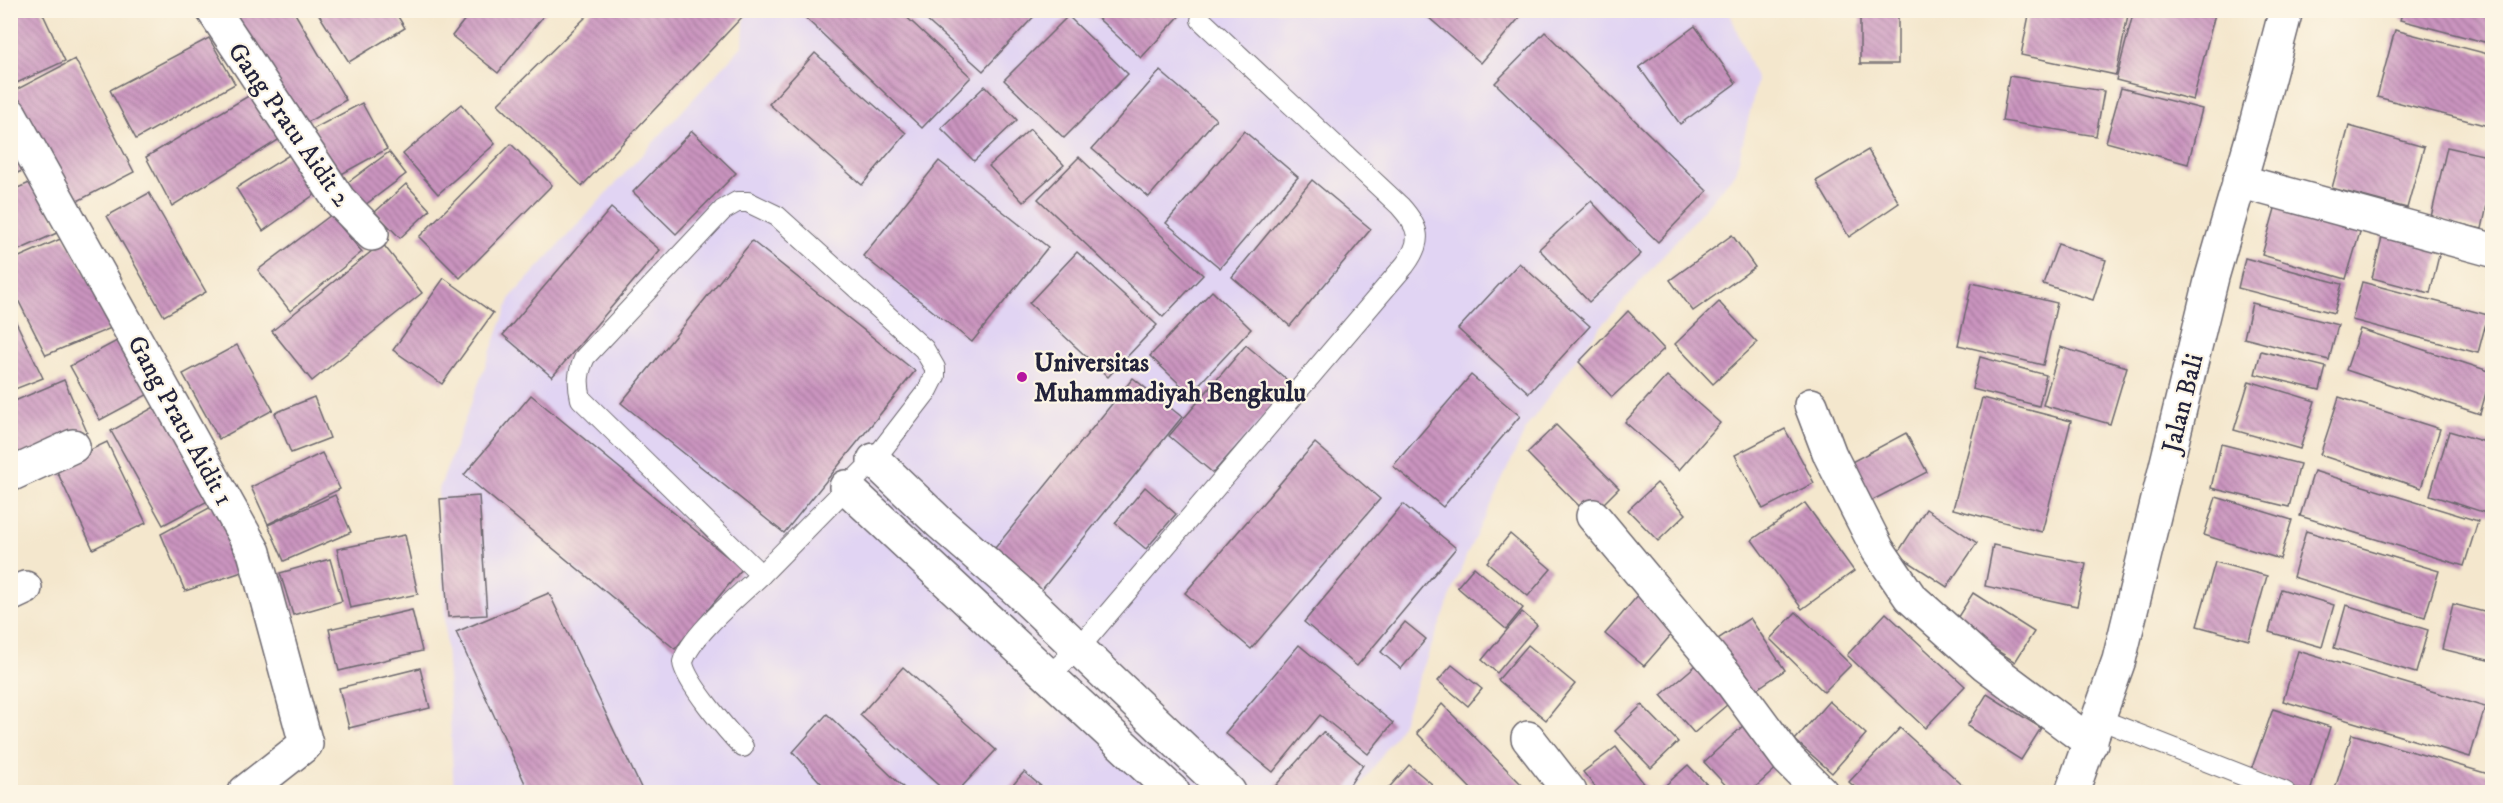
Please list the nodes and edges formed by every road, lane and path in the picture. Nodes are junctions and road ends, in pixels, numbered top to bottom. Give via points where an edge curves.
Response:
1 (213, 10) edge
2 (2286, 10) edge
3 (1201, 21) dead end
4 (10, 114) edge
5 (2239, 181) junction
6 (372, 234) dead end
7 (2493, 250) edge
8 (1811, 405) dead end
9 (73, 446) dead end
10 (874, 460) junction
11 (10, 475) edge
12 (846, 487) junction
13 (1593, 516) dead end
14 (761, 575) junction
15 (1078, 649) junction
16 (1048, 676) junction
17 (2095, 731) junction
18 (1528, 738) dead end
19 (743, 747) dead end
20 (245, 792) edge
21 (1173, 792) edge
22 (1229, 792) edge
23 (1570, 792) edge
24 (1821, 792) edge
25 (2072, 792) edge
26 (2285, 792) edge

1 - 6 street, Gang Pratu Aidit 2 via 339,200
2 - 5 street, Jalan Bali
3 - 15 lane via 1400,206 1411,218 1417,247 1405,266
4 - 20 street, Gang Pratu Aidit 1 via 254,552 306,744
5 - 7 street
5 - 17 street, Jalan Bali via 2119,660
8 - 17 street via 1830,455 1878,550 1910,597 1985,664
9 - 11 street
10 - 12 lane
10 - 14 lane via 932,384 934,368 930,357 777,216 737,201 585,357 578,383 581,399
10 - 15 street
12 - 14 lane
12 - 16 street
13 - 24 street via 1730,679 1788,759
14 - 19 lane via 691,646 683,662 688,676
15 - 16 lane
15 - 22 street
16 - 21 street
17 - 25 street, Jalan Bali
17 - 26 lane
18 - 23 street

